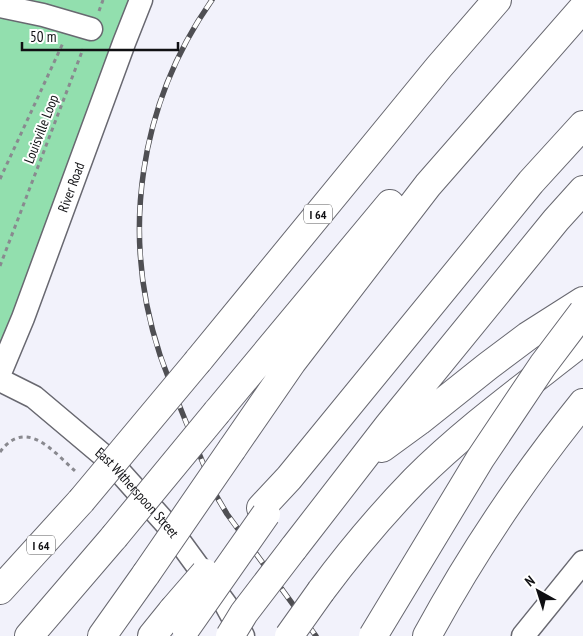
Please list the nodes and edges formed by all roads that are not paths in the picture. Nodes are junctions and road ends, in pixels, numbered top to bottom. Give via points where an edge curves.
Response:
1 (490, 0) edge
2 (497, 0) edge
3 (580, 0) edge
4 (134, 3) edge
5 (0, 6) edge
6 (583, 8) edge
7 (81, 26) road end
8 (439, 67) junction
9 (583, 124) edge
10 (583, 190) edge
11 (583, 301) edge
12 (583, 312) edge
13 (583, 342) edge
14 (0, 373) edge
15 (0, 380) edge
16 (583, 402) edge
17 (358, 464) junction
18 (583, 562) edge
19 (0, 590) edge
20 (180, 625) edge
21 (29, 636) edge
22 (102, 636) edge
23 (152, 636) edge
24 (230, 636) edge
25 (244, 636) edge
26 (289, 636) edge
27 (373, 636) edge
28 (427, 636) edge
29 (523, 636) edge

1 - 8 highway
2 - 8 highway, I 64
3 - 21 highway, bridge via 472,109
4 - 14 street, River Road via 23,318
5 - 7 street
6 - 22 highway, bridge via 428,184 292,362
8 - 19 highway, I 64, bridge via 81,501
9 - 20 highway, bridge via 289,478
10 - 17 highway
11 - 17 highway via 528,336 419,422
12 - 27 highway, bridge via 480,459
13 - 26 highway, bridge via 458,440 416,479 363,537
15 - 25 street, East Witherspoon Street via 34,397 110,461 169,527 226,605
16 - 28 highway via 482,540
17 - 24 highway, bridge
18 - 29 street
20 - 23 highway

